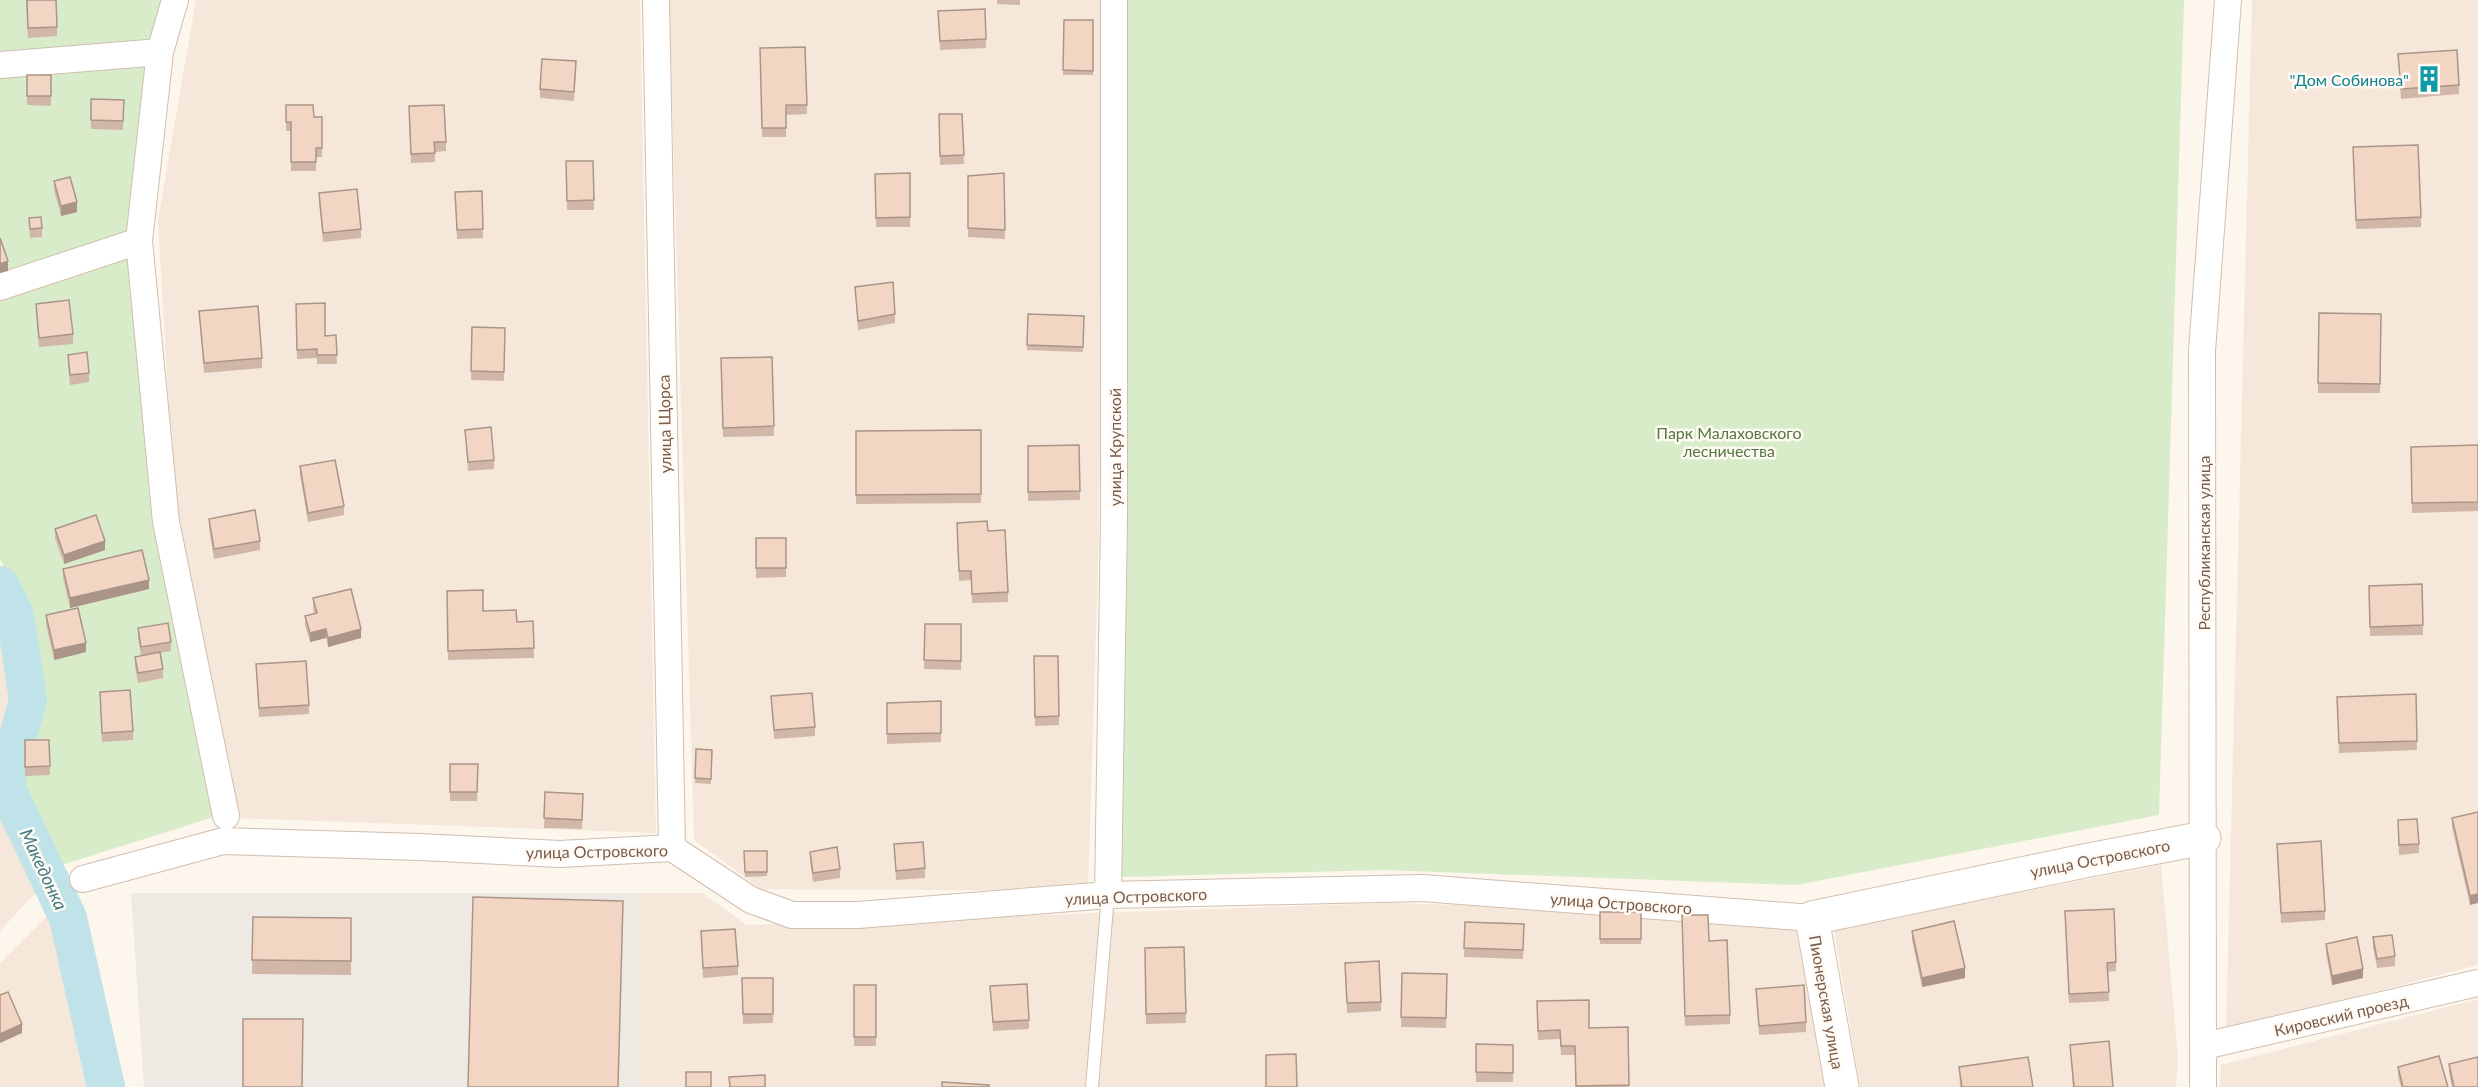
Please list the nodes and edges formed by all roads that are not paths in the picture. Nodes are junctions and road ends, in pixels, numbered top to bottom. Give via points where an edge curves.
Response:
1 (175, 0) edge
2 (656, 0) edge
3 (1114, 0) edge
4 (2228, 0) edge
5 (160, 52) junction
6 (0, 65) edge
7 (139, 241) junction
8 (0, 287) edge
9 (226, 816) dead end
10 (2204, 838) junction
11 (672, 848) junction
12 (83, 879) dead end
13 (1108, 895) junction
14 (1812, 918) junction
15 (2478, 983) edge
16 (2204, 1046) junction
17 (1092, 1087) edge
18 (1842, 1087) edge
19 (2203, 1087) edge

1 - 5 street
2 - 11 street, улица Щорса
3 - 13 street, улица Крупской via 1114,520
4 - 10 street, Республиканская улица via 2202,351
5 - 6 street
5 - 7 street
7 - 8 street
7 - 9 street via 166,522
10 - 14 street, улица Островского
10 - 16 street, Республиканская улица
11 - 12 street, улица Островского via 560,854 223,841
11 - 13 street, улица Островского via 751,900 792,915 858,915
13 - 14 street, улица Островского via 1422,888
13 - 17 lane
14 - 18 street, Пионерская улица
15 - 16 street, Кировский проезд
16 - 19 street, Республиканская улица

